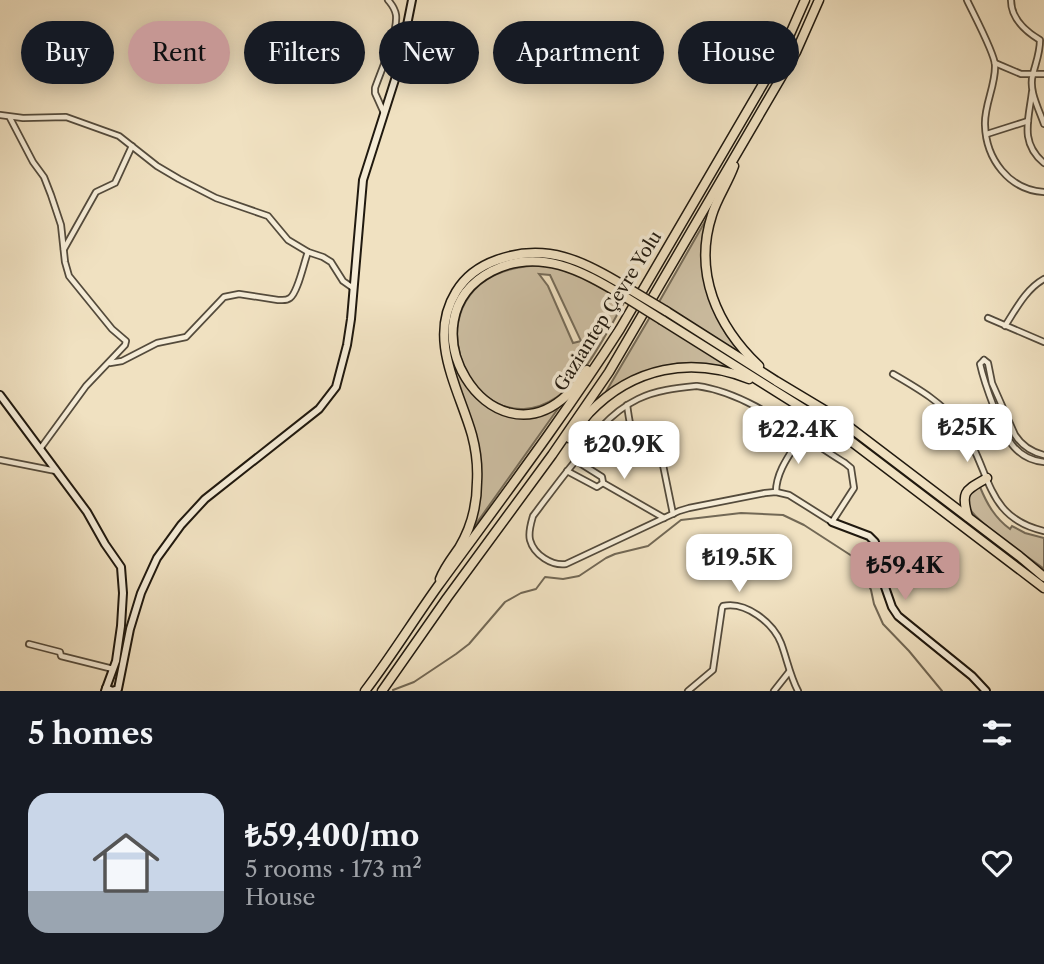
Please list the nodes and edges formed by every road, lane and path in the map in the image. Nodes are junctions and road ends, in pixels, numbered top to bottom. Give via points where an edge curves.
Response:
1 (388, 0) edge
2 (412, 0) edge
3 (805, 0) edge
4 (819, 0) edge
5 (967, 0) edge
6 (1011, 0) edge
7 (1042, 39) edge
8 (995, 63) junction
9 (1044, 74) edge
10 (1032, 75) junction
11 (1032, 91) junction
12 (384, 113) junction
13 (0, 115) edge
14 (9, 117) junction
15 (1028, 121) junction
16 (1044, 124) edge
17 (987, 134) junction
18 (132, 146) junction
19 (740, 149) junction
20 (1044, 163) edge
21 (1044, 192) edge
22 (64, 250) junction
23 (308, 252) junction
24 (1044, 279) edge
25 (353, 288) junction
26 (624, 291) junction
27 (988, 318) dead end
28 (1005, 326) junction
29 (620, 329) junction
30 (1044, 342) edge
31 (108, 364) junction
32 (893, 374) dead end
33 (0, 395) edge
34 (801, 396) junction
35 (796, 404) junction
36 (627, 405) junction
37 (802, 435) junction
38 (39, 450) junction
39 (552, 455) junction
40 (1044, 455) edge
41 (0, 460) edge
42 (575, 460) junction
43 (1044, 462) edge
44 (567, 471) junction
45 (57, 472) junction
46 (987, 478) junction
47 (603, 483) junction
48 (776, 492) junction
49 (673, 514) junction
50 (968, 517) junction
51 (664, 518) junction
52 (832, 522) junction
53 (1044, 531) edge
54 (1044, 577) edge
55 (1044, 588) edge
56 (436, 589) junction
57 (29, 644) dead end
58 (113, 669) junction
59 (789, 672) junction
60 (106, 689) edge
61 (365, 691) edge
62 (382, 691) edge
63 (688, 691) edge
64 (774, 691) edge
65 (798, 691) edge
66 (986, 691) edge

1 - 12 street via 396,20 375,88
2 - 12 street
3 - 29 highway, Gaziantep Çevre Yolu via 783,50
4 - 19 highway, Gaziantep Çevre Yolu via 796,52
5 - 8 street
6 - 7 street via 1026,32
7 - 10 street
8 - 10 street
8 - 17 street
9 - 10 street
10 - 11 street
11 - 15 street
11 - 16 street
12 - 25 street via 363,180
13 - 14 street
14 - 18 street via 66,117 119,136
14 - 22 street via 44,177 61,225
15 - 17 street
15 - 20 street via 1026,134
17 - 21 street via 1000,170 1015,184
18 - 22 street via 115,183 96,192
18 - 23 street via 202,192 268,216 288,240
19 - 34 highway via 708,230 708,282 718,312 741,349
19 - 39 highway, Gaziantep Çevre Yolu via 631,337
22 - 31 street via 69,276 126,341
23 - 25 street via 331,262
23 - 31 street via 291,298 224,296 186,337 157,343
24 - 28 street via 1021,300
25 - 60 street via 347,345 336,387 319,409 205,499 181,525 157,558 141,593 118,689
26 - 29 highway via 569,267 533,261 510,264 471,286 455,317 453,343 461,373 475,392 492,406 523,414 546,409 567,395
26 - 34 highway, bridge via 666,311
26 - 35 highway, bridge
26 - 56 highway via 581,262 532,253 492,262 458,289 444,327 445,347 475,448 477,491 466,534
27 - 28 street
28 - 30 street
29 - 56 highway, Gaziantep Çevre Yolu
31 - 38 street
32 - 46 street via 930,396 950,415 971,442
33 - 38 street
34 - 50 highway
35 - 39 highway via 724,370 670,368 649,373 610,394
35 - 55 highway
36 - 37 street via 677,388 713,388 748,402
36 - 42 street via 596,432
36 - 49 street via 637,440 663,463
37 - 48 street via 779,473
37 - 52 street via 853,473 854,488
38 - 45 street
39 - 62 highway, Gaziantep Çevre Yolu
40 - 43 street via 1029,450 1015,435 988,363 982,360 984,379 1011,443 1026,457
41 - 45 street
42 - 44 street
42 - 47 street via 602,477
44 - 47 street via 597,487
44 - 51 street via 533,516 529,532 534,547 552,564 566,564
45 - 58 street via 121,567 121,626
46 - 50 highway via 966,490
46 - 53 street via 995,499 1008,513
47 - 51 street
48 - 49 street
48 - 52 street
49 - 51 street
50 - 54 highway
52 - 66 street via 875,542 885,587 898,616
56 - 61 highway, Gaziantep Çevre Yolu
57 - 58 street
58 - 60 street
59 - 63 street via 782,645 760,617 747,609 723,606 713,670
59 - 64 street
59 - 65 street

